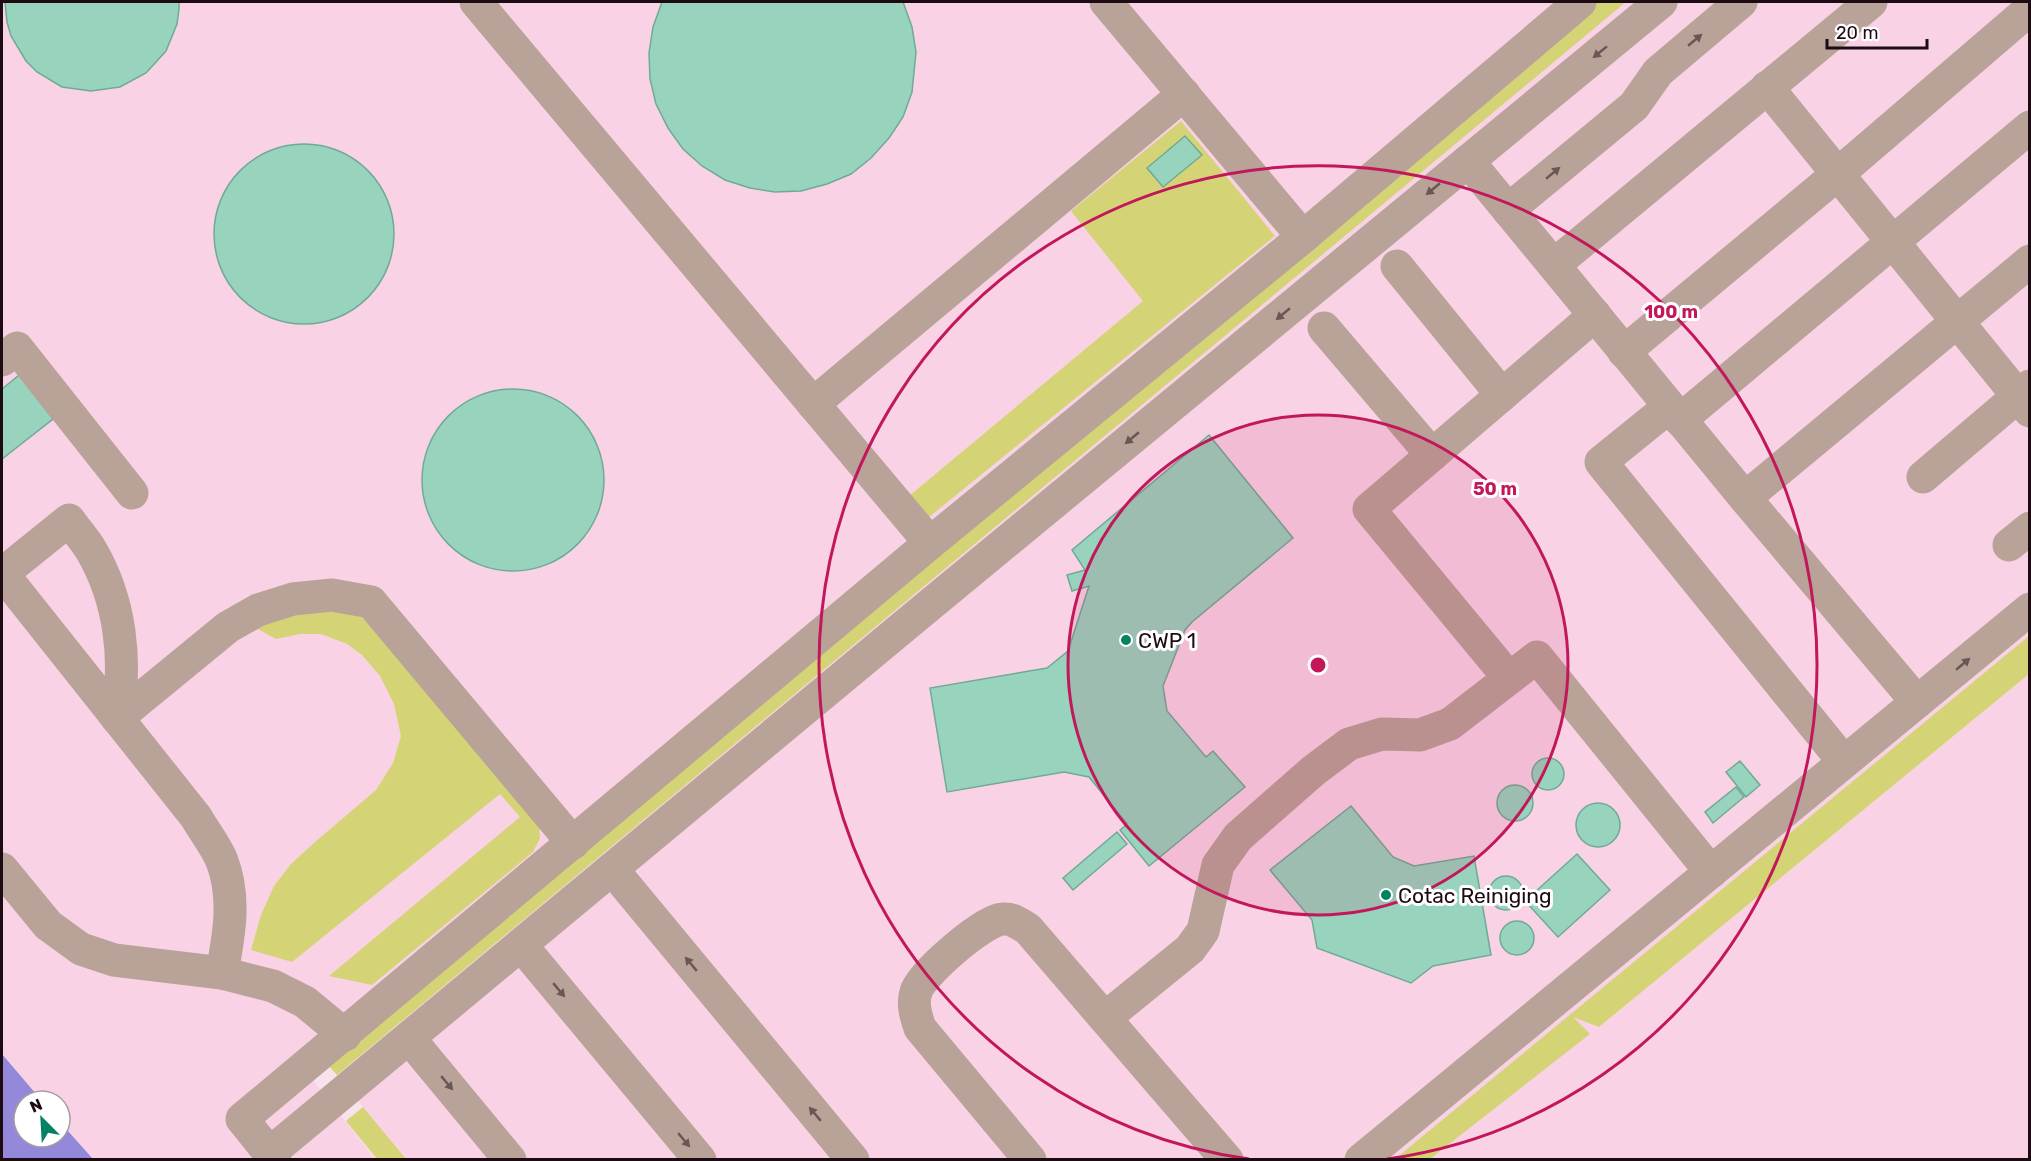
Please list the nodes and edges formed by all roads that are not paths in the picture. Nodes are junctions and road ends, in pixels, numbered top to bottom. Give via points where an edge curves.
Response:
1 (476, 2) edge
2 (1106, 2) edge
3 (1580, 2) edge
4 (1661, 2) edge
5 (1741, 2) edge
6 (1871, 2) edge
7 (2030, 9) edge
8 (1625, 31) junction
9 (1658, 72) junction
10 (1767, 87) junction
11 (1184, 94) junction
12 (2030, 127) edge
13 (1468, 161) junction
14 (1839, 173) junction
15 (1508, 210) junction
16 (1303, 237) junction
17 (1893, 241) junction
18 (2030, 261) edge
19 (1554, 265) junction
20 (1397, 266) dead end
21 (1595, 315) junction
22 (1958, 321) junction
23 (1324, 328) dead end
24 (1624, 352) junction
25 (2, 360) edge
26 (1502, 395) junction
27 (2026, 397) edge
28 (813, 404) junction
29 (1675, 413) junction
30 (1432, 455) junction
31 (1923, 477) dead end
32 (132, 493) dead end
33 (1745, 498) junction
34 (930, 543) junction
35 (2, 574) edge
36 (2030, 609) edge
37 (1509, 678) junction
38 (1917, 702) junction
39 (117, 718) junction
40 (1844, 762) junction
41 (573, 843) junction
42 (2, 869) edge
43 (612, 869) junction
44 (1711, 872) junction
45 (521, 945) junction
46 (222, 973) junction
47 (1105, 1018) junction
48 (345, 1035) junction
49 (409, 1038) junction
50 (272, 1156) edge
51 (510, 1160) edge
52 (700, 1160) edge
53 (853, 1160) edge
54 (1030, 1160) edge
55 (1227, 1160) edge
56 (1361, 1160) edge

1 - 28 lane
2 - 11 lane
3 - 16 lane
4 - 8 lane
9 -> 5 lane
6 - 10 lane
7 - 14 lane
8 - 9 lane
8 -> 13 lane
15 -> 9 lane via 1634,106
10 - 14 lane
10 - 19 lane
11 - 16 lane
11 - 28 lane
12 - 17 lane
13 - 15 lane
13 -> 43 lane
14 - 17 lane
14 - 24 lane
15 - 19 lane
16 - 34 lane
17 - 22 lane
17 - 29 lane
18 - 22 lane
19 - 21 lane
20 - 26 lane
21 - 24 lane
21 - 26 lane
22 - 27 lane
22 - 33 lane
23 - 30 lane
24 - 29 lane
25 - 32 lane via 17,348
26 - 30 lane
27 - 31 lane
28 - 34 lane
29 - 33 lane
29 - 40 lane via 1601,462
30 - 37 lane via 1369,509
33 - 38 lane
34 - 41 lane
35 - 39 lane
35 - 39 lane via 69,520 106,578 119,622 122,692
38 -> 36 lane
37 - 44 lane via 1537,657
37 - 47 lane via 1450,724 1420,735 1382,734 1349,744 1313,771 1238,837 1218,865 1203,931 1190,949
38 - 40 lane
39 - 41 lane via 228,627 258,610 293,599 332,595 371,602
39 - 46 lane via 196,817 222,861 231,898
40 - 44 lane
41 - 48 lane
42 - 46 lane via 48,925 81,949 114,960
43 - 45 lane
53 -> 43 lane
44 - 56 lane
45 - 49 lane
45 -> 52 lane
46 - 48 lane via 273,986 305,1002
47 - 54 lane via 1028,929 1002,918 985,924 953,951 924,976 916,991 914,1009 920,1028
47 - 55 lane
48 - 50 lane via 242,1119
49 - 50 lane
49 -> 51 lane

